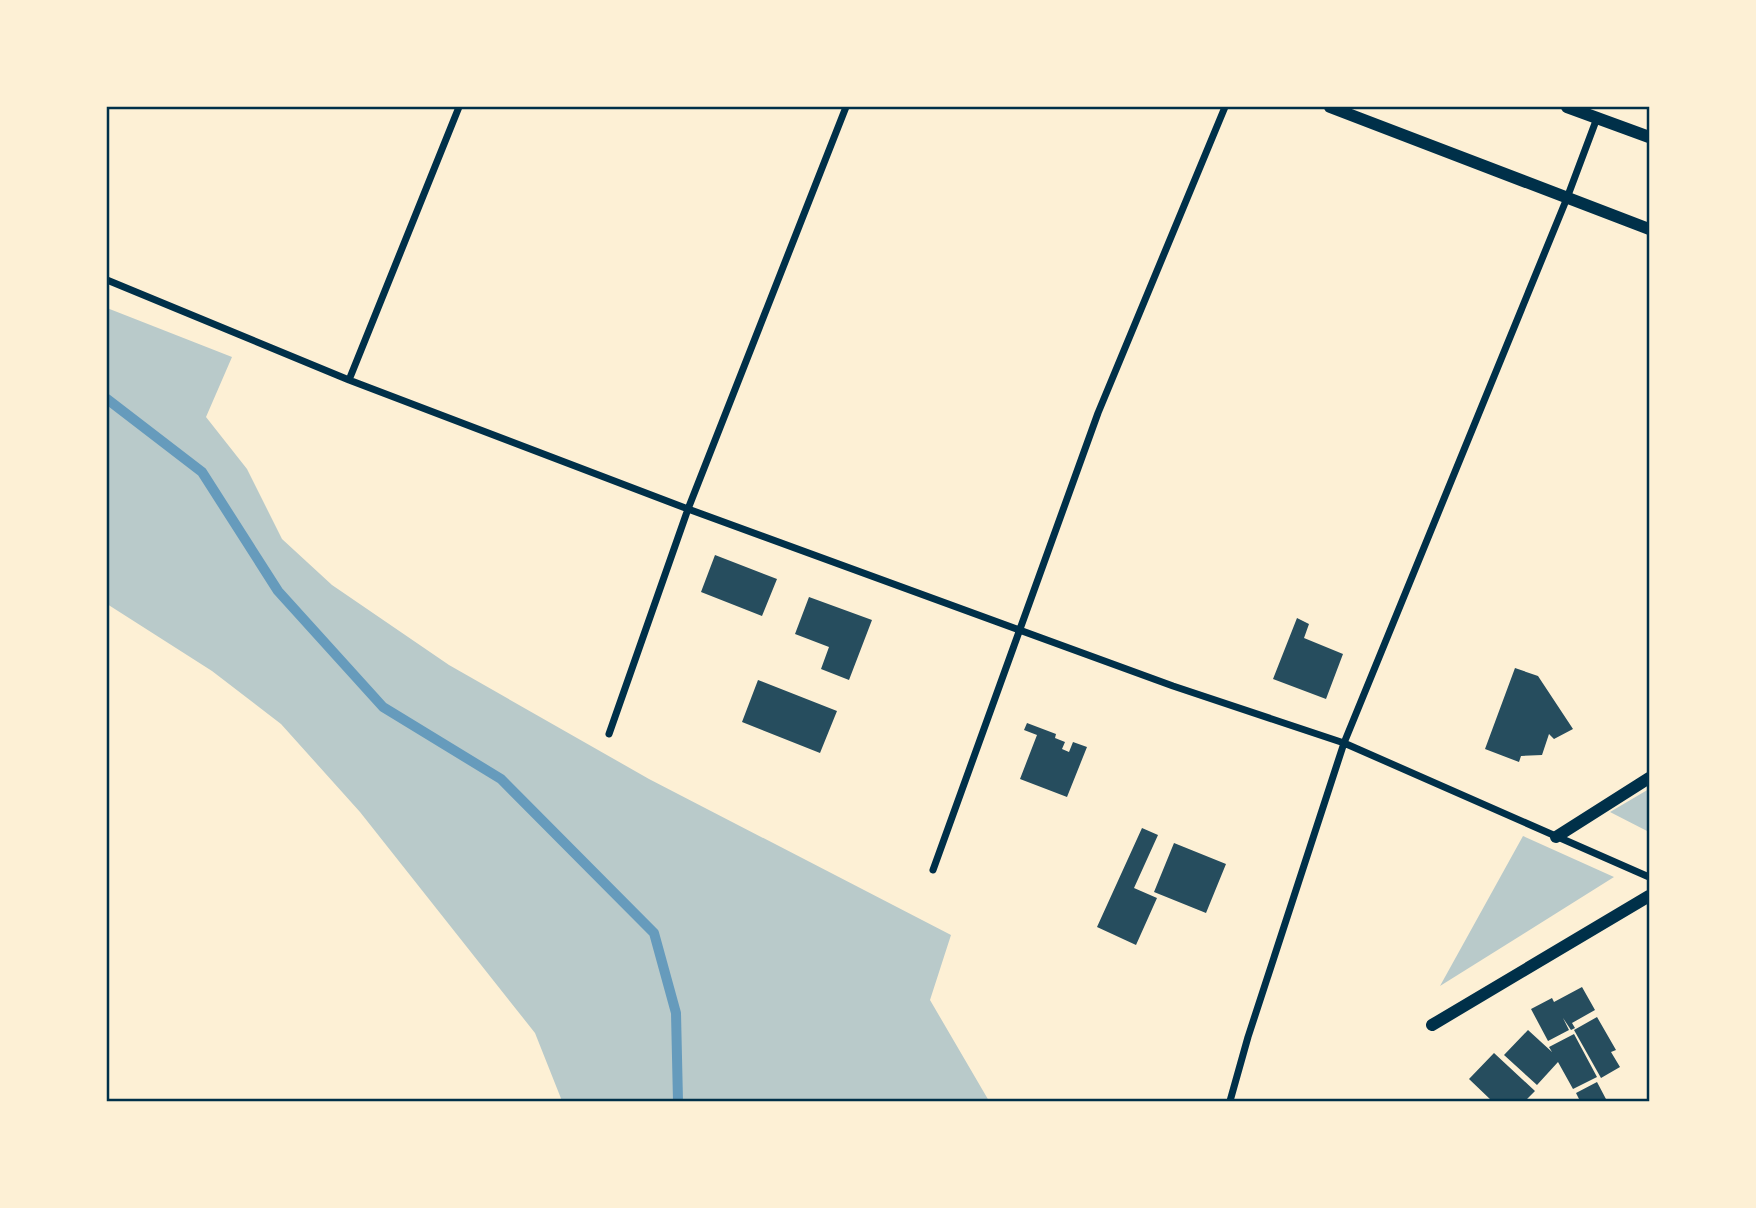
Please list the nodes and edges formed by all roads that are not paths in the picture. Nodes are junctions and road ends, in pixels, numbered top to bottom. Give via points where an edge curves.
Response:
1 (459, 107) edge
2 (846, 107) edge
3 (1225, 107) edge
4 (1331, 107) edge
5 (1567, 107) edge
6 (1597, 118) junction
7 (1649, 137) edge
8 (1567, 198) junction
9 (1649, 229) edge
10 (107, 280) edge
11 (349, 380) junction
12 (688, 509) junction
13 (1022, 630) junction
14 (609, 734) dead end
15 (1344, 743) junction
16 (1649, 778) edge
17 (1556, 837) junction
18 (933, 870) dead end
19 (1649, 877) edge
20 (1649, 896) edge
21 (1432, 1025) dead end
22 (1230, 1101) edge

1 - 11 street
2 - 12 street
3 - 13 street via 1098,413
4 - 8 street
5 - 6 street
6 - 7 street
6 - 8 street
8 - 9 street
8 - 15 street
10 - 11 street
11 - 12 street
12 - 13 street
12 - 14 street
13 - 15 street
13 - 18 street
15 - 17 street
15 - 22 street
16 - 17 street
17 - 19 street
20 - 21 street

